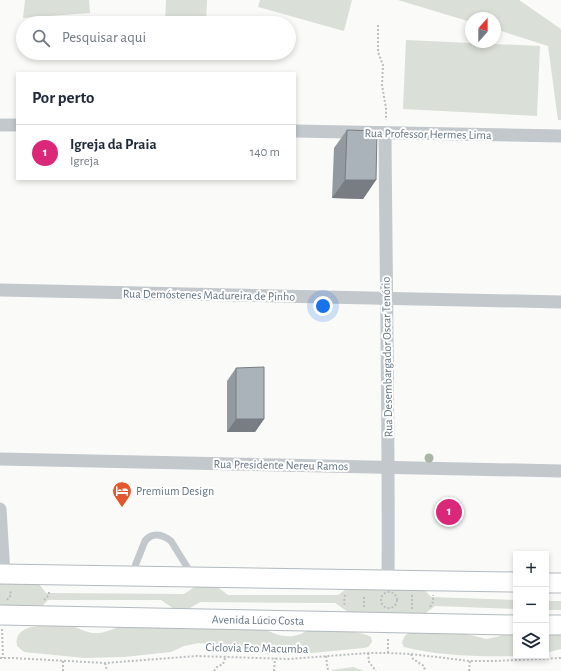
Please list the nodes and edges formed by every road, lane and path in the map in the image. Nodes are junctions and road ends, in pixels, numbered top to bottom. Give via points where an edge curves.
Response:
1 (378, 25) dead end
2 (0, 125) edge
3 (16, 125) edge
4 (296, 131) edge
5 (385, 133) junction
6 (561, 136) edge
7 (0, 290) edge
8 (386, 299) junction
9 (561, 302) edge
10 (0, 460) edge
11 (389, 467) junction
12 (561, 471) edge
13 (0, 509) edge
14 (2, 574) edge
15 (33, 574) junction
16 (131, 576) junction
17 (193, 577) junction
18 (513, 582) edge
19 (549, 583) edge
20 (561, 583) edge
21 (417, 586) junction
22 (384, 589) junction
23 (348, 591) dead end
24 (43, 601) dead end
25 (405, 609) dead end
26 (412, 609) junction
27 (428, 609) dead end
28 (418, 610) dead end
29 (412, 616) dead end
30 (1, 620) edge
31 (359, 622) junction
32 (513, 625) edge
33 (549, 625) edge
34 (561, 625) edge
35 (388, 639) dead end
36 (368, 653) junction
37 (388, 653) junction
38 (411, 654) junction
39 (226, 656) junction
40 (326, 656) junction
41 (1, 658) edge
42 (275, 658) junction
43 (561, 658) edge
44 (63, 661) junction
45 (470, 661) junction
46 (105, 663) junction
47 (63, 671) edge
48 (107, 671) edge
49 (214, 671) edge
50 (274, 671) edge
51 (328, 671) edge
52 (376, 671) edge
53 (425, 671) edge
54 (469, 671) edge

1 - 5 path via 378,52 383,65 382,85 386,108
2 - 3 street
4 - 5 street, Rua Professor Hermes Lima
5 - 6 street, Rua Professor Hermes Lima
5 - 8 street, Rua Desembargador Oscar Tenório
7 - 8 street, Rua Demóstenes Madureira de Pinho
8 - 9 street, Rua Demóstenes Madureira de Pinho
8 - 11 street, Rua Desembargador Oscar Tenório
10 - 11 street, Rua Presidente Nereu Ramos
11 - 12 street, Rua Presidente Nereu Ramos
11 - 22 street, Rua Desembargador Oscar Tenório
13 - 14 street
14 - 15 main road
15 - 16 main road
15 - 24 path via 49,590 48,597
16 - 17 main road
16 - 17 lane via 145,541 153,535 166,537 171,541
17 - 22 main road
18 - 21 main road
19 - 20 main road
21 - 22 main road
21 - 26 path
21 - 27 path via 433,596 433,602
22 - 22 path via 394,594 395,606 389,608 382,605
23 - 31 path via 344,598 345,605
25 - 26 path
26 - 28 path
26 - 29 path
30 - 31 main road, Avenida Lúcio Costa
30 - 41 path
31 - 32 main road, Avenida Lúcio Costa
33 - 34 main road
35 - 37 path
36 - 37 path, Ciclovia Eco Macumba
36 - 40 path, Ciclovia Eco Macumba
36 - 52 path via 369,662
37 - 38 path, Ciclovia Eco Macumba
38 - 45 path, Ciclovia Eco Macumba
38 - 53 path via 413,659 422,664
39 - 42 path, Ciclovia Eco Macumba
39 - 46 path, Ciclovia Eco Macumba
39 - 49 path via 223,664
40 - 42 path, Ciclovia Eco Macumba
40 - 51 path
41 - 44 path, Ciclovia Eco Macumba
42 - 50 path
43 - 45 path, Ciclovia Eco Macumba
44 - 46 path, Ciclovia Eco Macumba
44 - 47 path
45 - 54 path
46 - 48 path

